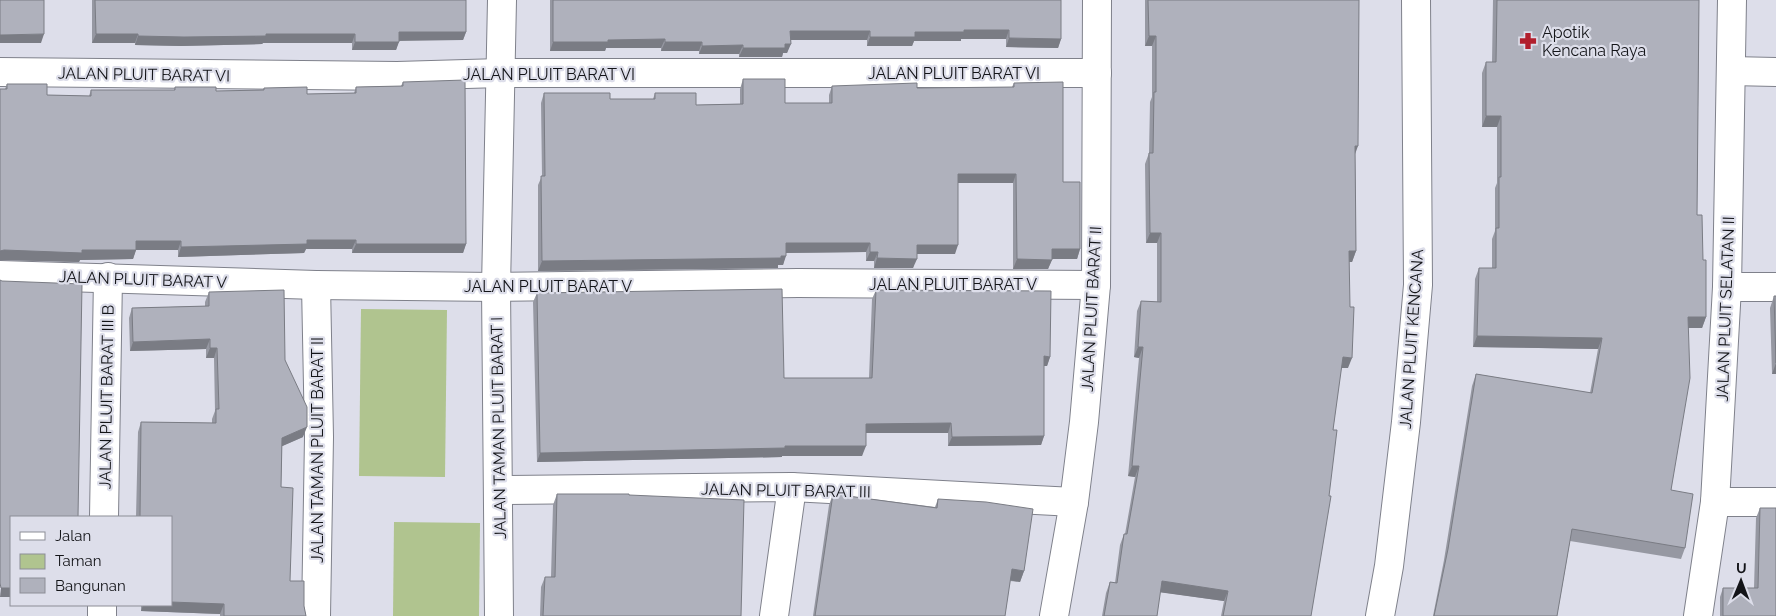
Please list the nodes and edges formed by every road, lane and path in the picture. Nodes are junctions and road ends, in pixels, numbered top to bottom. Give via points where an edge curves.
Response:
1 (502, 0) edge
2 (1097, 0) edge
3 (1416, 0) edge
4 (1732, 0) edge
5 (0, 72) edge
6 (1097, 72) junction
7 (1732, 72) junction
8 (1776, 72) edge
9 (501, 73) junction
10 (0, 275) edge
11 (108, 277) junction
12 (316, 285) junction
13 (1096, 285) junction
14 (1727, 286) junction
15 (496, 287) junction
16 (1776, 287) edge
17 (792, 487) junction
18 (499, 490) junction
19 (1074, 502) junction
20 (1715, 502) junction
21 (1776, 502) edge
22 (104, 516) edge
23 (316, 616) edge
24 (499, 616) edge
25 (774, 616) edge
26 (1054, 616) edge
27 (1380, 616) edge
28 (1698, 616) edge

1 - 9 street, JALAN TAMAN PLUIT BARAT I
2 - 6 street, JALAN PLUIT BARAT II
3 - 27 street, JALAN PLUIT KENCANA via 1418,285 1406,422
4 - 7 street, JALAN PLUIT SELATAN II
5 - 9 street, JALAN PLUIT BARAT VI via 397,76
6 - 9 street, JALAN PLUIT BARAT VI
6 - 13 street, JALAN PLUIT BARAT II
7 - 8 street
7 - 14 street, JALAN PLUIT SELATAN II
9 - 15 street, JALAN TAMAN PLUIT BARAT I
10 - 11 street, JALAN PLUIT BARAT V
11 - 12 street, JALAN PLUIT BARAT V
11 - 22 street, JALAN PLUIT BARAT III B
12 - 15 street, JALAN PLUIT BARAT V
12 - 23 street, JALAN TAMAN PLUIT BARAT II via 319,437
13 - 15 street, JALAN PLUIT BARAT V via 798,283
13 - 19 street, JALAN PLUIT BARAT II
14 - 16 street
14 - 20 street, JALAN PLUIT SELATAN II
15 - 18 street, JALAN TAMAN PLUIT BARAT I
17 - 18 street, JALAN PLUIT BARAT III
17 - 19 street, JALAN PLUIT BARAT III
17 - 25 street
18 - 24 street, JALAN TAMAN PLUIT BARAT I
19 - 26 street, JALAN PLUIT BARAT II
20 - 21 street
20 - 28 street, JALAN PLUIT SELATAN II

